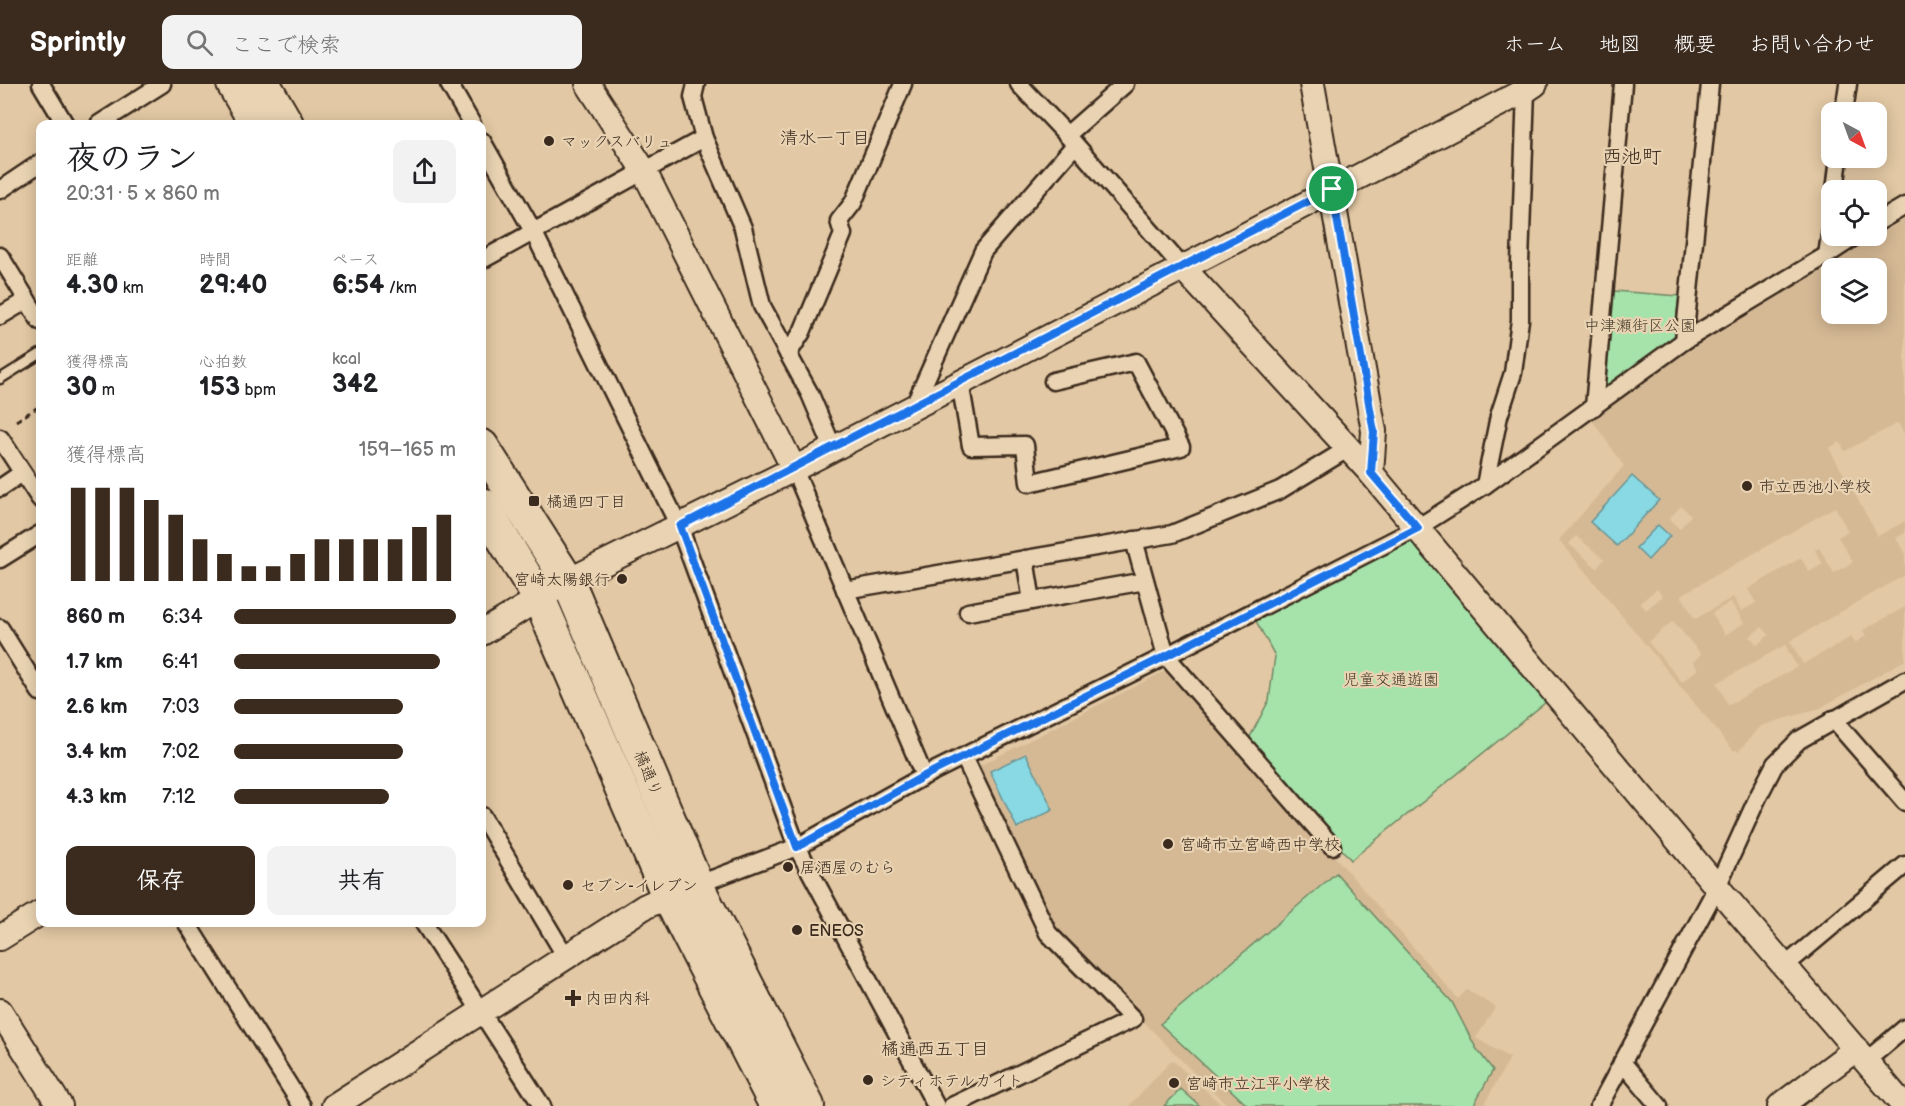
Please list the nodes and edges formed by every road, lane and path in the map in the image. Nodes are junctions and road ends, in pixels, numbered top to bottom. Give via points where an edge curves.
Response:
1 (41, 84) edge
2 (162, 84) edge
3 (233, 84) edge
4 (264, 84) edge
5 (449, 84) edge
6 (588, 84) edge
7 (696, 84) edge
8 (903, 84) edge
9 (1019, 84) edge
10 (1125, 84) edge
11 (1312, 84) edge
12 (1623, 84) edge
13 (1710, 84) edge
14 (1848, 84) edge
15 (1530, 86) edge
16 (1845, 102) edge
17 (63, 120) edge
18 (105, 120) edge
19 (254, 120) edge
20 (285, 120) edge
21 (470, 120) edge
22 (704, 138) junction
23 (1071, 140) junction
24 (486, 148) edge
25 (36, 167) edge
26 (644, 171) junction
27 (1332, 189) junction
28 (0, 190) edge
29 (1905, 206) edge
30 (1887, 217) edge
31 (533, 231) junction
32 (1828, 246) edge
33 (1841, 246) edge
34 (1827, 255) junction
35 (1, 258) edge
36 (486, 258) edge
37 (1182, 267) junction
38 (27, 300) junction
39 (36, 315) edge
40 (0, 316) edge
41 (1684, 341) junction
42 (788, 354) junction
43 (36, 356) edge
44 (0, 379) edge
45 (1053, 381) dead end
46 (960, 382) junction
47 (914, 406) junction
48 (1594, 407) junction
49 (36, 408) edge
50 (16, 421) dead end
51 (0, 438) edge
52 (833, 448) junction
53 (1349, 448) junction
54 (486, 452) edge
55 (794, 469) junction
56 (22, 473) junction
57 (1371, 473) junction
58 (1485, 485) junction
59 (0, 488) edge
60 (36, 493) edge
61 (486, 511) edge
62 (680, 526) junction
63 (1418, 528) junction
64 (36, 536) edge
65 (1134, 540) junction
66 (0, 559) edge
67 (1025, 559) junction
68 (568, 581) junction
69 (1145, 581) junction
70 (845, 590) junction
71 (539, 597) junction
72 (1032, 601) junction
73 (968, 612) dead end
74 (0, 628) edge
75 (486, 630) edge
76 (1166, 656) junction
77 (1905, 680) edge
78 (36, 686) edge
79 (1833, 719) junction
80 (964, 757) junction
81 (924, 776) junction
82 (1905, 802) edge
83 (486, 823) edge
84 (1332, 846) dead end
85 (797, 847) junction
86 (1905, 865) edge
87 (697, 885) junction
88 (1717, 887) junction
89 (668, 896) junction
90 (36, 916) edge
91 (189, 927) edge
92 (426, 927) edge
93 (0, 938) edge
94 (566, 957) junction
95 (1785, 965) junction
96 (0, 1011) edge
97 (481, 1013) junction
98 (1905, 1028) edge
99 (1861, 1055) junction
100 (1622, 1062) junction
101 (60, 1106) edge
102 (302, 1106) edge
103 (334, 1106) edge
104 (542, 1106) edge
105 (776, 1106) edge
106 (808, 1106) edge
107 (936, 1106) edge
108 (952, 1106) edge
109 (1599, 1106) edge
110 (1659, 1106) edge
111 (1780, 1106) edge
112 (1904, 1106) edge

1 - 17 street
2 - 18 street
3 - 19 highway
4 - 20 highway
5 - 21 street
6 - 26 street
7 - 22 street via 693,97
8 - 42 street via 854,202 839,221 843,234 802,332
9 - 23 street
10 - 23 street
11 - 27 street
12 - 48 street
13 - 41 street
14 - 16 street
15 - 27 street
15 - 58 street via 1520,320 1513,373 1499,416
22 - 26 street
22 - 42 street via 742,228 762,306
23 - 37 street
23 - 47 street via 983,251
24 - 31 street
25 - 28 street
26 - 31 street
26 - 55 street
27 - 37 street
27 - 57 street via 1374,432
29 - 30 street
31 - 36 street
31 - 62 street
32 - 34 street
33 - 34 street
34 - 41 street
35 - 38 street
37 - 46 street
37 - 53 street
38 - 39 street
38 - 40 street
41 - 48 street
42 - 52 street
43 - 44 lane
45 - 46 street via 1136,362 1181,447 1029,483 1025,445 971,446
46 - 47 street
47 - 52 street
48 - 58 street
49 - 50 path
51 - 56 street
52 - 55 street
53 - 57 street
53 - 65 street via 1280,490 1172,534
54 - 68 highway, 橘通り
55 - 62 street
55 - 70 street
56 - 59 street
56 - 60 street
57 - 63 street
58 - 63 street
61 - 71 highway, 橘通り
62 - 68 street
62 - 85 street
63 - 76 street
63 - 88 street
64 - 66 street
65 - 67 street
65 - 69 street
67 - 70 street
67 - 72 street
68 - 71 street
68 - 87 highway, 橘通り
69 - 72 street
69 - 76 street
70 - 81 street
71 - 75 street
71 - 89 highway, 橘通り
72 - 73 street
74 - 78 street
76 - 80 street
76 - 84 street
77 - 79 street
79 - 82 street
79 - 88 street via 1799,740 1775,764
80 - 81 street
80 - 108 street via 1048,933 1133,1019
81 - 85 street
83 - 94 street
85 - 87 street
85 - 107 street
86 - 95 street
87 - 89 street
87 - 106 highway, 橘通り
88 - 95 street
88 - 100 street
89 - 94 street
89 - 105 highway, 橘通り
90 - 93 street
91 - 102 street
92 - 97 street
94 - 97 street
95 - 99 street
96 - 101 street
97 - 103 street
97 - 104 street
98 - 99 street
99 - 111 street
99 - 112 street
100 - 109 street
100 - 110 street

